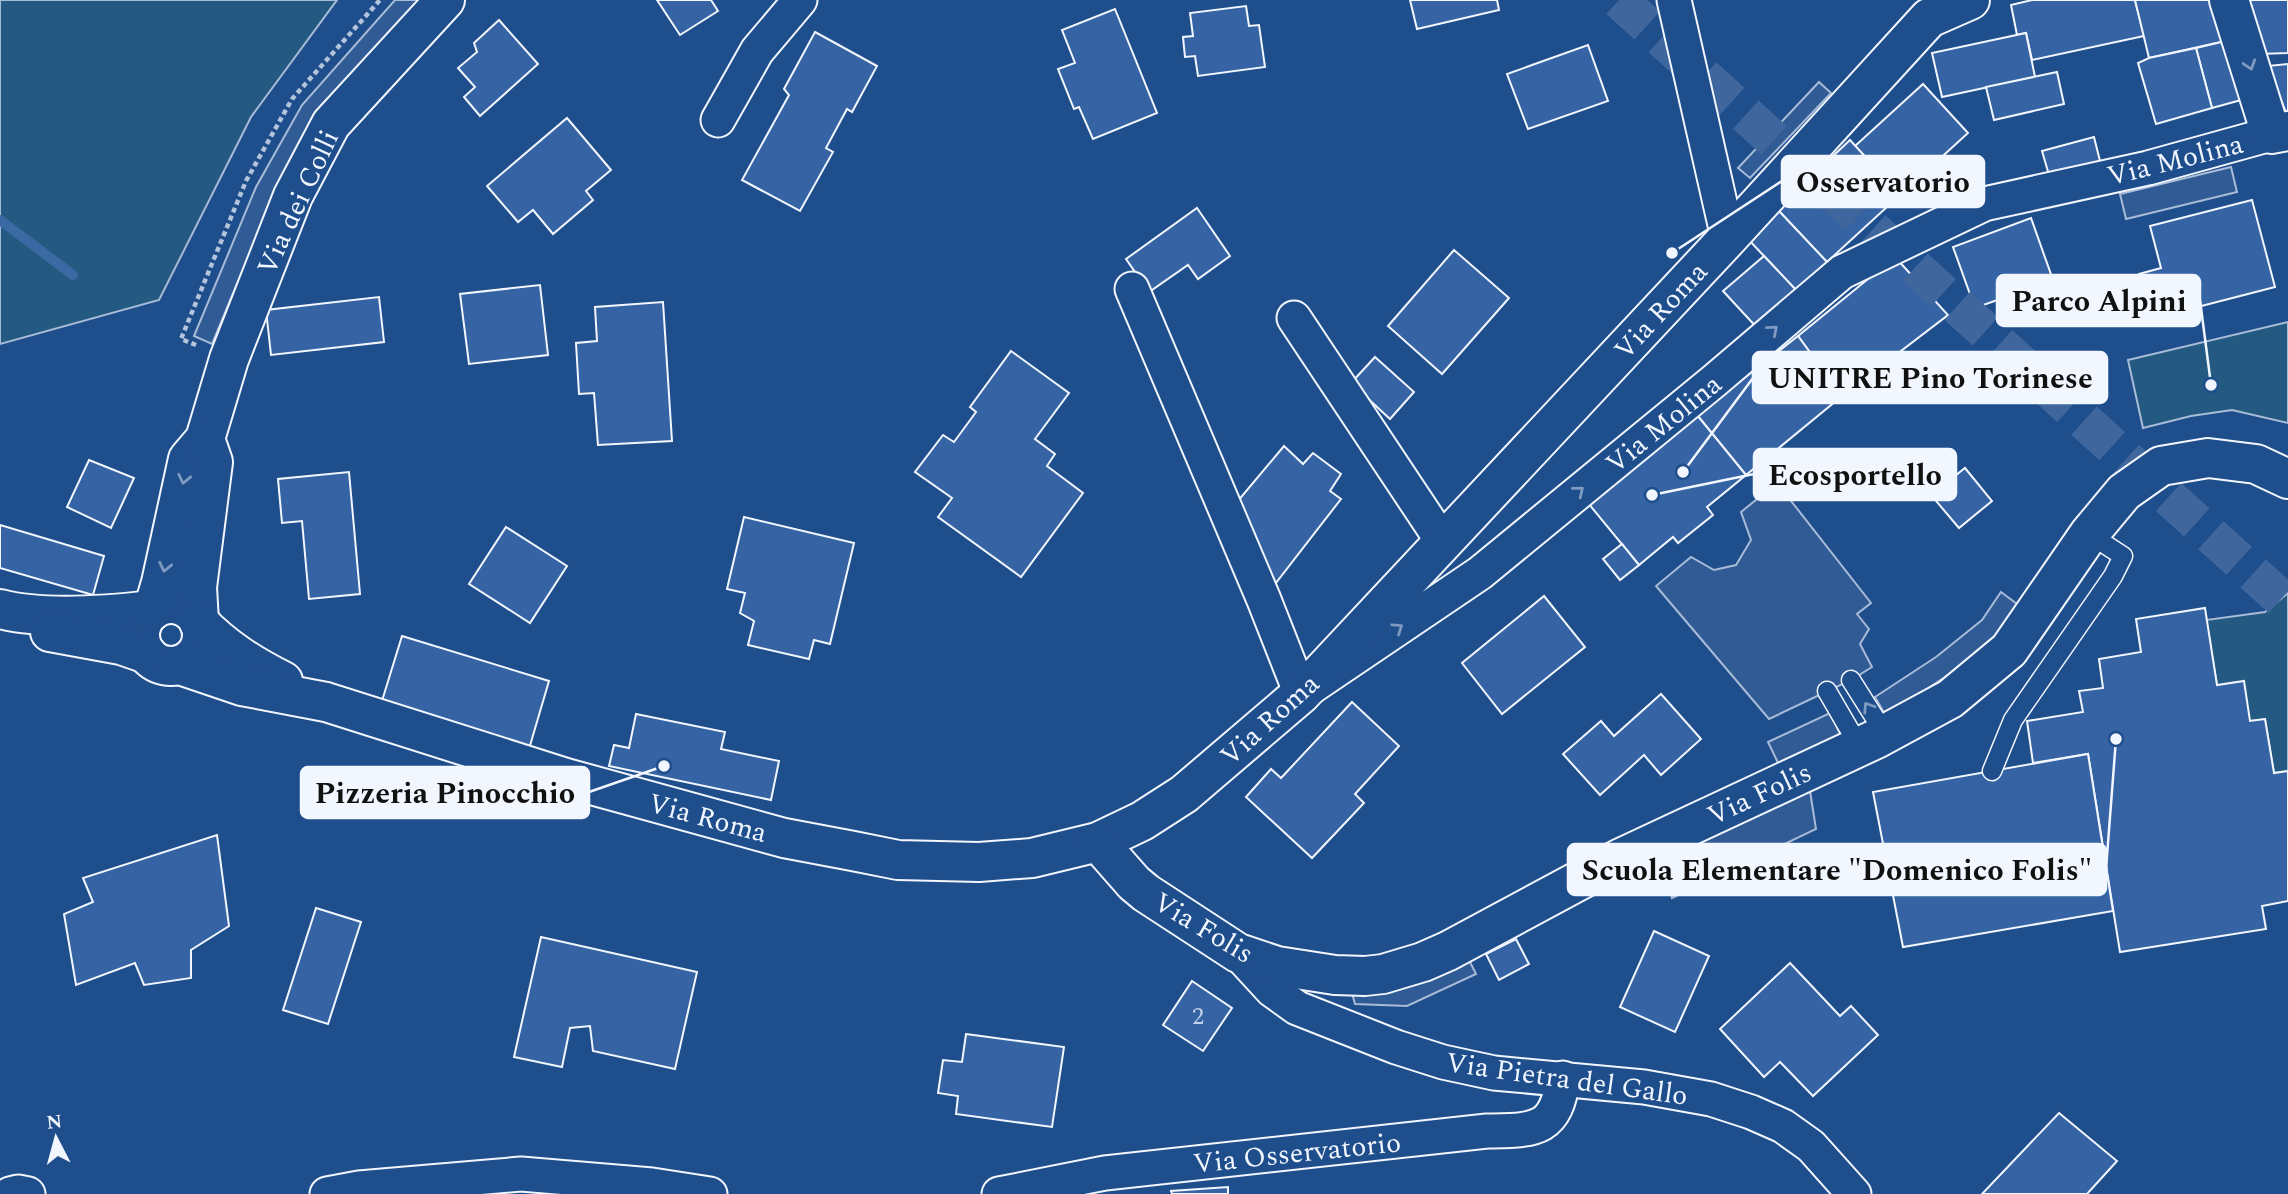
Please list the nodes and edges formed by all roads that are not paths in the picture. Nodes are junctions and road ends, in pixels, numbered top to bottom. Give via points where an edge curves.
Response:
1 (466, 0) edge
2 (800, 0) edge
3 (1674, 0) edge
4 (1970, 0) edge
5 (2229, 0) edge
6 (1927, 9) edge
7 (433, 13) edge
8 (718, 120) dead end
9 (2280, 133) edge
10 (1728, 237) junction
11 (1132, 289) dead end
12 (1294, 318) dead end
13 (205, 439) junction
14 (2288, 479) edge
15 (2088, 534) junction
16 (1443, 542) junction
17 (6, 610) edge
18 (153, 610) junction
19 (199, 622) junction
20 (163, 660) junction
21 (1851, 680) dead end
22 (1827, 691) dead end
23 (1301, 694) junction
24 (326, 702) junction
25 (1872, 740) junction
26 (1992, 771) dead end
27 (1098, 842) junction
28 (1238, 953) junction
29 (1563, 1078) junction
30 (10, 1194) edge
31 (28, 1194) edge
32 (327, 1194) edge
33 (710, 1194) edge
34 (999, 1194) edge
35 (1854, 1194) edge

1 - 7 street
2 - 8 street via 757,51
3 - 10 street
4 - 6 main road, Via Roma
5 -> 9 main road
6 - 10 main road, Via Roma
7 - 13 main road, Via dei Colli via 331,124 293,196 229,359
23 -> 9 street, Via Molina via 1480,573 1842,272 1984,204
10 - 16 main road, Via Roma
11 - 23 street
12 - 16 street
13 -> 18 main road, Via dei Colli via 188,459
13 - 19 main road, Via dei Colli via 213,462 197,587
14 - 15 main road, Via Folis via 2256,464 2208,458 2161,466 2124,492
15 - 25 main road, Via Folis via 2009,650 1950,699
15 - 26 lane via 2123,556 2013,720
16 - 23 main road, Via Roma
17 - 18 main road via 74,615
17 - 20 main road, Via Roma via 36,629 121,645
18 - 19 main road via 177,605
18 - 20 main road via 144,619 141,643
19 - 20 main road via 202,631 191,659
19 - 24 main road, Via Roma via 218,642 252,665
20 - 24 main road, Via Roma via 243,686
25 -> 21 lane
22 - 25 lane
23 - 27 main road, Via Roma via 1184,794
24 - 27 main road, Via Roma via 680,810 784,838 898,860 1014,860
25 - 28 main road, Via Folis via 1621,858 1423,962 1383,974 1347,976 1276,966
27 - 28 main road, Via Folis via 1146,893
28 - 29 street, Via Pietra del Gallo via 1283,1000 1329,1022 1443,1062 1494,1073
29 - 34 street, Via Osservatorio via 1554,1115 1541,1125 1518,1130 1105,1173
29 - 35 street, Via Pietra del Gallo via 1644,1087 1751,1112 1783,1126 1811,1146
30 - 31 street
32 - 33 street via 522,1174

